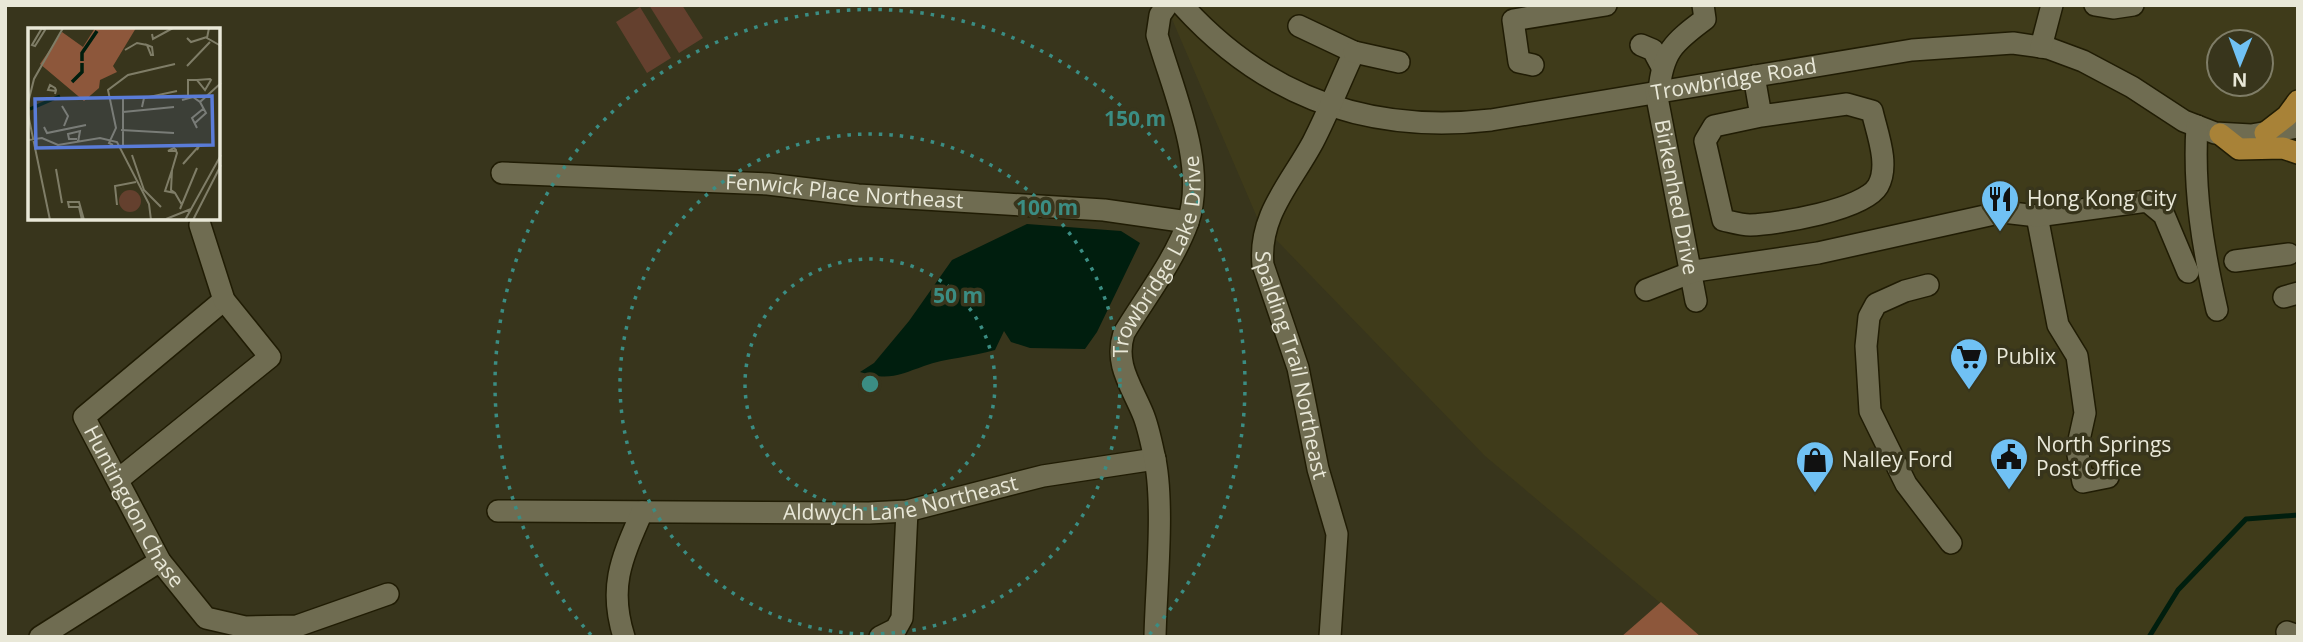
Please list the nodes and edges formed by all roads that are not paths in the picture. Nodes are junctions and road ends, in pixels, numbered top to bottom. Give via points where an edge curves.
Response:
1 (1167, 5) edge
2 (1182, 5) edge
3 (1606, 5) edge
4 (1703, 5) edge
5 (2052, 5) edge
6 (2095, 5) edge
7 (2133, 5) edge
8 (1299, 26) dead end
9 (1641, 45) dead end
10 (2041, 47) junction
11 (1354, 52) junction
12 (1399, 61) dead end
13 (1533, 65) dead end
14 (1661, 65) junction
15 (1754, 76) junction
16 (1658, 92) junction
17 (2298, 102) edge
18 (1330, 106) junction
19 (1761, 116) junction
20 (2197, 126) junction
21 (2298, 127) edge
22 (2264, 133) junction
23 (2220, 134) junction
24 (2298, 153) edge
25 (502, 173) dead end
26 (2037, 216) junction
27 (1188, 222) junction
28 (200, 225) dead end
29 (2289, 254) dead end
30 (1690, 273) junction
31 (2199, 273) junction
32 (1928, 285) dead end
33 (1646, 290) dead end
34 (224, 300) junction
35 (1696, 301) dead end
36 (2217, 310) dead end
37 (1155, 459) junction
38 (2108, 477) dead end
39 (119, 479) junction
40 (498, 511) dead end
41 (907, 511) junction
42 (642, 512) junction
43 (1951, 543) dead end
44 (160, 561) junction
45 (388, 594) dead end
46 (315, 628) edge
47 (40, 637) edge
48 (624, 637) edge
49 (880, 637) edge
50 (1155, 637) edge
51 (1330, 637) edge

1 - 27 street, Trowbridge Lake Drive via 1157,35 1193,160 1194,192
2 - 18 street, Trowbridge Road via 1206,32 1246,64 1285,88
3 - 13 street via 1513,20 1519,62
4 - 14 street via 1705,19 1677,40
5 - 10 street
6 - 7 street
8 - 11 street
9 - 14 street via 1653,50
10 - 15 street, Trowbridge Road via 2013,43 1912,50
10 - 20 street, Trowbridge Road via 2083,61
11 - 12 street
11 - 18 street, Spalding Trail Northeast
14 - 16 street, Birkenhed Drive
15 - 16 street, Trowbridge Road
15 - 19 street
16 - 18 street, Trowbridge Road via 1462,124 1402,122
16 - 30 street, Birkenhed Drive
17 - 22 main road
18 - 51 street, Spalding Trail Northeast via 1270,212 1261,248 1298,368 1318,469 1337,534
19 - 19 street via 1714,126 1705,141 1723,220 1748,225 1790,220 1866,200 1878,185 1883,164 1872,111 1847,104
20 - 23 street, Trowbridge Road
20 - 31 street via 2194,172
21 - 22 street, Trowbridge Road
22 - 23 street, Trowbridge Road
23 - 24 main road via 2239,149 2283,148
25 - 27 street, Fenwick Place Northeast via 768,184 858,195 1104,210
26 - 30 street via 2003,212 1830,250
26 - 31 street via 2147,201 2164,215
26 - 38 street via 2058,325 2077,356 2085,413 2077,449 2083,482
27 - 37 street, Trowbridge Lake Drive via 1124,333 1119,350
28 - 34 street
29 - 31 street via 2236,253
30 - 33 street
30 - 35 street, Birkenhed Drive
31 - 36 street
32 - 43 street via 1876,304 1869,317 1870,411 1906,484
34 - 39 street, Huntingdon Chase via 84,416
34 - 39 street via 270,357
37 - 41 street, Aldwych Lane Northeast via 1043,476
37 - 50 street, Trowbridge Lake Drive
39 - 44 street, Huntingdon Chase
40 - 42 street, Aldwych Lane Northeast
41 - 42 street, Aldwych Lane Northeast
41 - 49 street via 902,618 896,629
42 - 48 street via 621,559 615,589
44 - 46 street, Huntingdon Chase via 206,618 245,627
44 - 47 street
45 - 46 street, Huntingdon Chase

